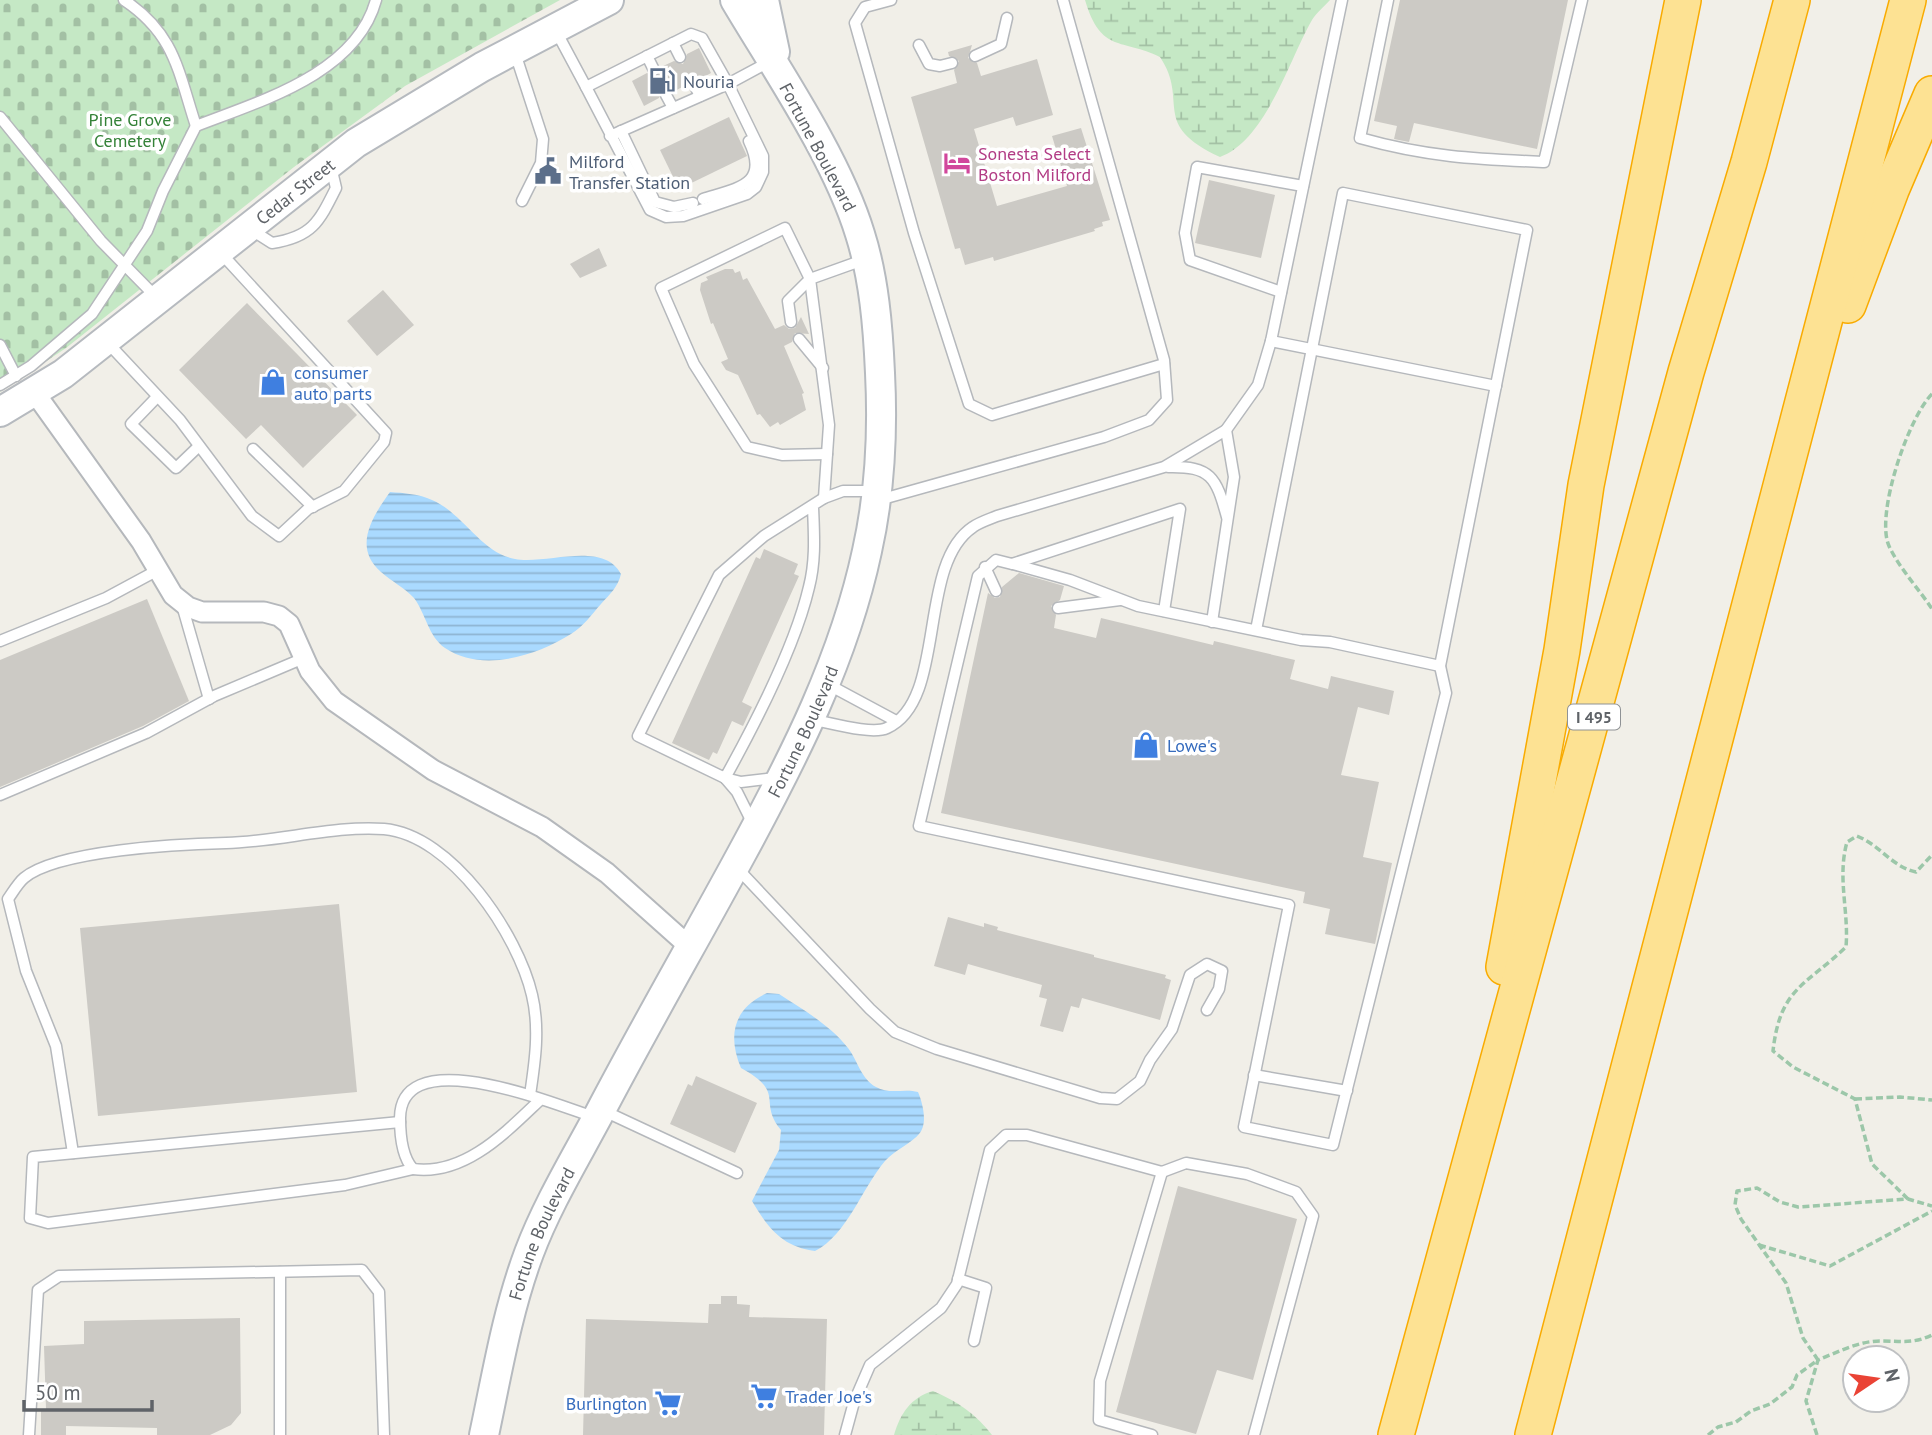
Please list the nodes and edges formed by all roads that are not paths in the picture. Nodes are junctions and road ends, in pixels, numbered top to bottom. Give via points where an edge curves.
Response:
1 (124, 0) edge
2 (376, 0) edge
3 (609, 0) edge
4 (735, 0) edge
5 (764, 0) edge
6 (891, 0) edge
7 (1063, 0) edge
8 (1342, 0) edge
9 (1388, 0) edge
10 (1581, 0) edge
11 (1684, 0) edge
12 (1792, 0) edge
13 (1908, 0) edge
14 (1007, 18) dead end
15 (555, 27) junction
16 (673, 43) junction
17 (919, 45) dead end
18 (513, 49) junction
19 (647, 56) junction
20 (975, 56) dead end
21 (680, 57) dead end
22 (951, 63) dead end
23 (775, 68) junction
24 (654, 70) dead end
25 (693, 82) dead end
26 (727, 84) junction
27 (586, 87) junction
28 (1932, 94) edge
29 (666, 95) dead end
30 (734, 95) junction
31 (700, 96) junction
32 (673, 108) junction
33 (0, 117) edge
34 (196, 126) junction
35 (621, 131) junction
36 (610, 136) junction
37 (330, 163) junction
38 (1303, 187) junction
39 (522, 201) dead end
40 (247, 227) junction
41 (218, 250) junction
42 (866, 258) junction
43 (124, 262) junction
44 (810, 279) junction
45 (1282, 292) junction
46 (158, 298) junction
47 (792, 322) dead end
48 (799, 339) dead end
49 (106, 340) junction
50 (1271, 341) junction
51 (0, 345) edge
52 (1312, 349) junction
53 (1164, 364) junction
54 (823, 368) junction
55 (26, 384) junction
56 (0, 385) edge
57 (1496, 386) junction
58 (158, 397) junction
59 (0, 412) edge
60 (1226, 430) junction
61 (199, 446) junction
62 (253, 449) dead end
63 (827, 454) junction
64 (1164, 467) junction
65 (1779, 485) junction
66 (875, 496) junction
67 (824, 498) junction
68 (313, 507) junction
69 (813, 507) junction
70 (1228, 520) junction
71 (1012, 564) junction
72 (985, 567) junction
73 (158, 570) junction
74 (996, 591) dead end
75 (1121, 600) junction
76 (181, 602) junction
77 (1058, 608) dead end
78 (1164, 611) junction
79 (1212, 622) junction
80 (1256, 631) junction
81 (0, 641) edge
82 (303, 658) junction
83 (1440, 666) junction
84 (826, 684) junction
85 (209, 699) junction
86 (810, 719) junction
87 (896, 721) junction
88 (783, 777) junction
89 (725, 778) junction
90 (0, 795) edge
91 (755, 828) junction
92 (735, 866) junction
93 (691, 948) junction
94 (1207, 1010) dead end
95 (1254, 1075) junction
96 (1347, 1091) junction
97 (530, 1095) junction
98 (541, 1099) junction
99 (599, 1114) junction
100 (400, 1122) junction
101 (73, 1153) junction
102 (413, 1169) junction
103 (1162, 1172) junction
104 (737, 1173) dead end
105 (1453, 1229) junction
106 (279, 1272) junction
107 (958, 1279) junction
108 (974, 1341) dead end
109 (29, 1435) edge
110 (280, 1435) edge
111 (384, 1435) edge
112 (484, 1435) edge
113 (845, 1435) edge
114 (1152, 1435) edge
115 (1254, 1435) edge
116 (1396, 1435) edge
117 (1533, 1435) edge

1 - 34 lane via 147,15 165,38
2 - 34 lane via 372,19 361,35 323,68 288,88
3 - 15 main road, Cedar Street
4 - 23 main road, Fortune Boulevard
5 - 23 main road
6 - 53 lane via 865,7 855,23 914,233 969,404 992,415
7 - 53 lane
8 - 38 lane
9 - 10 lane via 1360,138 1411,152 1472,160 1544,162
11 - 105 highway via 1586,485 1533,814
12 - 105 highway, I 495
13 - 65 highway
14 - 20 lane via 1001,44
15 - 18 main road, Cedar Street
15 - 27 lane
16 - 19 lane
16 - 21 lane
16 - 26 lane via 691,34 702,38
17 - 22 lane via 929,64
18 - 37 main road, Cedar Street via 384,125
18 - 39 lane via 543,139 541,163
19 - 24 lane
19 - 27 lane
23 - 26 lane
23 - 42 main road, Fortune Boulevard via 849,203
25 - 31 lane
26 - 30 lane
26 - 31 lane
27 - 36 lane
28 - 65 highway
29 - 32 lane
30 - 35 lane via 735,112 756,162 753,177 747,184 698,201 674,207 656,202
30 - 36 lane via 763,156 763,172 747,194 683,216 650,210
31 - 32 lane
32 - 35 lane
33 - 43 lane via 101,242
34 - 43 lane via 147,231
35 - 36 lane
37 - 40 main road, Cedar Street
37 - 40 lane via 337,188 319,221 298,239 272,243
38 - 45 lane
38 - 45 lane via 1197,167 1185,233 1190,260
40 - 41 main road, Cedar Street
41 - 46 main road, Cedar Street
41 - 68 lane via 386,433 384,442 344,491
42 - 44 lane
42 - 66 main road, Fortune Boulevard via 880,384
43 - 46 lane
43 - 55 lane via 92,314
44 - 47 lane via 788,301
44 - 54 lane
44 - 63 lane via 785,228 661,288 694,363 747,447 782,454
45 - 50 lane
46 - 49 main road, Cedar Street
48 - 54 lane
49 - 55 main road, Cedar Street
49 - 58 lane
50 - 52 lane
50 - 60 lane via 1258,386
51 - 55 lane
52 - 57 lane
52 - 57 lane via 1343,193 1434,211 1527,230
52 - 80 lane
53 - 66 lane via 1167,400 1149,420 1104,437
54 - 63 lane
55 - 56 lane
55 - 59 main road, Cedar Street
55 - 73 street
57 - 83 lane
58 - 61 lane
58 - 61 lane via 131,424 176,468
60 - 64 lane
60 - 70 lane via 1234,477
61 - 68 lane via 252,516 279,536
62 - 68 lane
63 - 67 lane
64 - 70 lane via 1190,466 1210,475 1219,488
64 - 87 lane via 972,527 947,560 919,688
65 - 117 highway
66 - 67 lane via 843,491
66 - 84 main road, Fortune Boulevard via 868,549
67 - 69 lane
69 - 89 lane via 815,551 809,588 755,724
69 - 89 lane via 764,536 719,575 638,736
70 - 79 lane
71 - 72 lane via 996,560
71 - 75 lane
71 - 78 lane via 1180,509
72 - 74 lane
72 - 95 lane via 966,618 919,826 1289,905
73 - 76 street
73 - 81 lane via 106,598
75 - 77 lane
75 - 78 lane
76 - 82 street via 202,612 279,616 289,624
76 - 85 lane
78 - 79 lane
79 - 80 lane
80 - 83 lane
82 - 85 lane
82 - 93 street via 334,701 433,770 542,827 607,873
83 - 96 lane via 1446,693
84 - 86 main road, Fortune Boulevard
84 - 87 lane
85 - 90 lane via 146,733
86 - 87 lane via 875,730
86 - 88 main road, Fortune Boulevard
88 - 89 lane via 757,782
88 - 91 main road, Fortune Boulevard
89 - 91 lane
91 - 92 main road, Fortune Boulevard
92 - 93 main road, Fortune Boulevard
92 - 94 lane via 895,1032 937,1049 1116,1100 1140,1081 1172,1029 1190,975 1207,964 1222,971 1219,989
93 - 99 main road, Fortune Boulevard
95 - 96 lane
95 - 96 lane via 1244,1126 1333,1145
97 - 98 lane
97 - 100 lane via 464,1080 439,1081 407,1094 400,1107
97 - 101 lane via 537,1047 533,997 519,954 489,907 449,860 412,836 385,830 253,843 171,845 62,861 24,877 8,899 26,971 57,1046
98 - 99 lane
98 - 102 lane via 500,1137 468,1158 429,1171
99 - 104 lane
99 - 112 main road, Fortune Boulevard via 530,1250 512,1305
100 - 101 lane
100 - 102 lane via 407,1162
101 - 102 lane via 33,1157 30,1218 48,1223 318,1188
103 - 107 lane via 1027,1135 1006,1135 990,1150
103 - 114 lane via 1100,1381 1099,1420
103 - 115 lane via 1186,1163 1247,1174 1296,1192 1312,1216
105 - 116 highway, I 495
106 - 109 lane via 59,1276 38,1290
106 - 110 lane
106 - 111 lane via 362,1270 379,1292
107 - 108 lane via 986,1288
107 - 113 lane via 941,1308 870,1365

